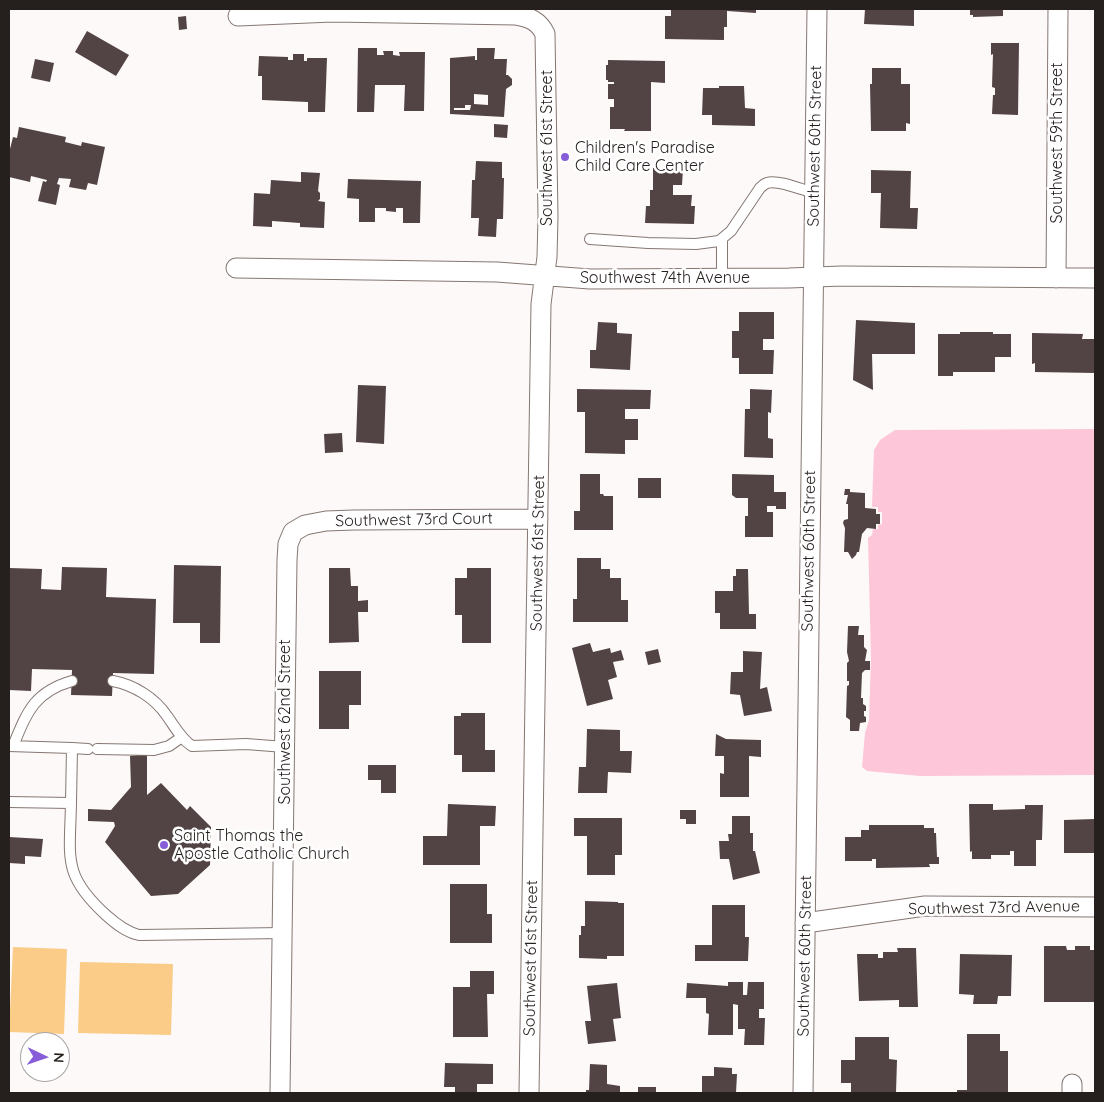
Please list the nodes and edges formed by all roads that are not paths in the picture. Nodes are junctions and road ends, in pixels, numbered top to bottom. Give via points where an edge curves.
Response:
1 (817, 9) edge
2 (1058, 9) edge
3 (287, 11) edge
4 (534, 14) edge
5 (238, 16) dead end
6 (814, 193) junction
7 (590, 238) dead end
8 (722, 239) junction
9 (236, 268) dead end
10 (544, 276) junction
11 (813, 277) junction
12 (1056, 278) junction
13 (1095, 278) edge
14 (722, 279) junction
15 (538, 519) junction
16 (292, 532) joint
17 (72, 681) dead end
18 (113, 682) dead end
19 (182, 737) junction
20 (11, 746) edge
21 (285, 747) junction
22 (72, 748) junction
23 (9, 802) edge
24 (71, 803) junction
25 (1095, 906) edge
26 (805, 923) junction
27 (283, 933) junction
28 (280, 1093) edge
29 (529, 1093) edge
30 (804, 1093) edge

1 - 6 street, Southwest 60th Street
2 - 12 street, Southwest 59th Street
3 - 4 street
3 - 5 street
4 - 10 street, Southwest 61st Street via 543,29 546,44 548,217
6 - 8 lane via 784,184 767,183
6 - 11 street, Southwest 60th Street
7 - 8 lane via 696,244
8 - 14 lane
9 - 10 street, Southwest 74th Avenue via 497,272
10 - 14 street, Southwest 74th Avenue
10 - 15 street, Southwest 61st Street
11 - 12 street, Southwest 74th Avenue
11 - 14 street, Southwest 74th Avenue
11 - 26 street, Southwest 60th Street
12 - 13 street, Southwest 74th Avenue
15 - 16 street, Southwest 73rd Court via 342,520 305,525
15 - 29 street, Southwest 61st Street
16 - 21 street, Southwest 62nd Street via 286,560
17 - 20 lane via 40,697 27,714
18 - 19 lane via 138,690 154,701
19 - 21 lane via 192,746 246,744
19 - 22 lane via 169,746 154,750
20 - 22 lane
21 - 27 street, Southwest 62nd Street
22 - 24 lane
23 - 24 lane
24 - 27 lane via 72,871 86,895 121,927 139,935
25 - 26 street, Southwest 73rd Avenue via 925,906
26 - 30 street, Southwest 60th Street
27 - 28 street, Southwest 62nd Street

